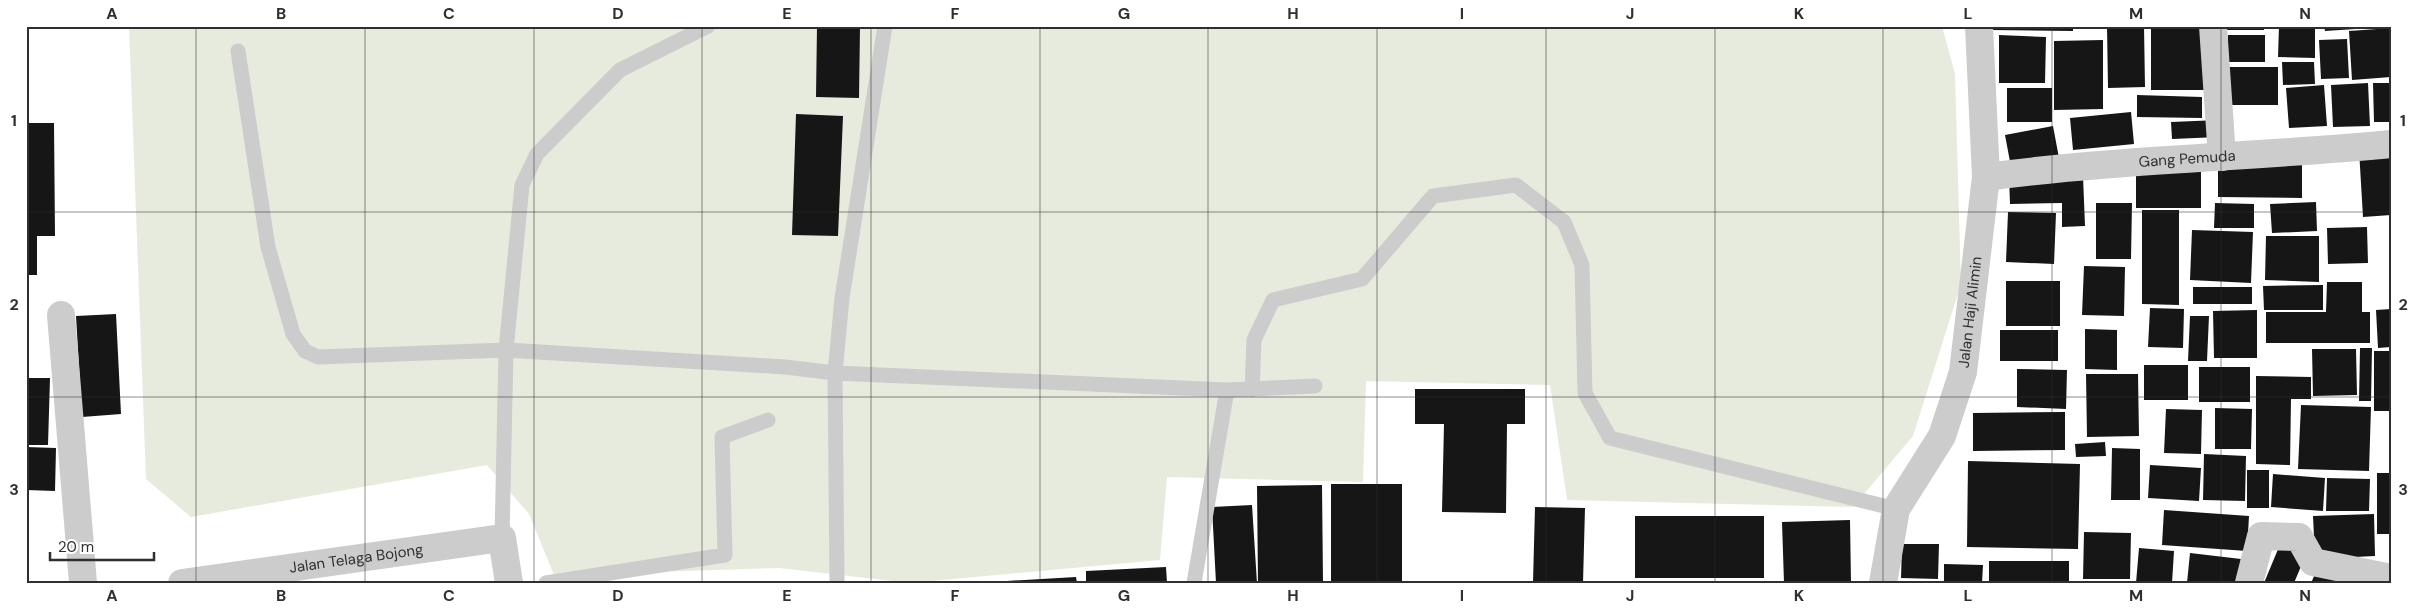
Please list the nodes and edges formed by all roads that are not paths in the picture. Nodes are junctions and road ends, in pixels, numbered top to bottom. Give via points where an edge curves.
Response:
1 (708, 26) edge
2 (884, 26) edge
3 (1979, 26) edge
4 (2213, 26) edge
5 (238, 51) dead end
6 (2391, 144) edge
7 (2222, 157) junction
8 (1986, 177) junction
9 (61, 315) dead end
10 (506, 350) junction
11 (835, 373) junction
12 (1315, 386) dead end
13 (1227, 390) junction
14 (1252, 390) junction
15 (768, 420) dead end
16 (1896, 509) junction
17 (502, 538) junction
18 (249, 578) edge
19 (2391, 578) edge
20 (83, 583) edge
21 (182, 583) edge
22 (509, 583) edge
23 (546, 583) edge
24 (837, 583) edge
25 (1194, 583) edge
26 (1883, 583) edge
27 (2249, 583) edge

1 - 10 lane via 620,70 537,154 522,185
2 - 11 lane via 842,298
3 - 8 street, Jalan Haji Alimin
4 - 7 street
5 - 10 lane via 268,247 293,334 305,351 318,356
6 - 7 street, Gang Pemuda
7 - 8 street, Gang Pemuda via 2072,166
8 - 16 street, Jalan Haji Alimin via 1963,372 1942,436
9 - 20 street
10 - 11 lane
10 - 17 lane
11 - 13 lane
11 - 24 lane
12 - 14 lane
13 - 14 lane
13 - 25 lane
14 - 16 lane via 1254,340 1274,300 1362,279 1433,196 1516,185 1564,222 1582,265 1585,393 1610,438
15 - 23 lane via 722,437 725,555
16 - 26 street, Jalan Haji Alimin
17 - 18 street, Jalan Telaga Bojong
17 - 22 street
18 - 21 street, Jalan Telaga Bojong
19 - 27 street via 2313,562 2299,537 2261,536

